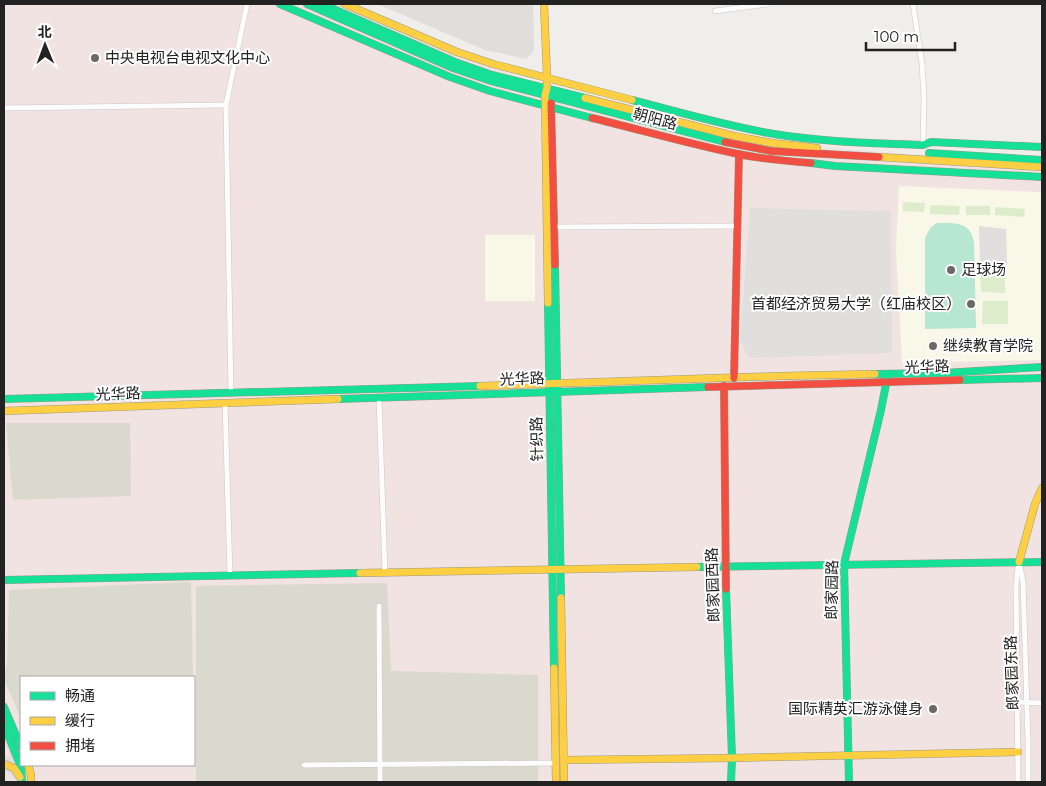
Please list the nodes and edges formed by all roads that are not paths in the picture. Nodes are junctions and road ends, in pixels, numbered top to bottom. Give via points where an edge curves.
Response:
1 (248, 4) edge
2 (280, 4) edge
3 (307, 4) edge
4 (322, 4) edge
5 (345, 4) edge
6 (544, 4) edge
7 (768, 4) edge
8 (914, 4) edge
9 (715, 11) dead end
10 (547, 77) junction
11 (547, 93) junction
12 (226, 105) junction
13 (548, 106) junction
14 (4, 108) edge
15 (774, 134) junction
16 (923, 145) junction
17 (772, 147) junction
18 (1042, 147) edge
19 (739, 154) junction
20 (770, 159) junction
21 (1042, 160) edge
22 (1042, 166) edge
23 (1042, 177) edge
24 (738, 226) junction
25 (550, 227) junction
26 (1042, 367) edge
27 (888, 374) junction
28 (734, 378) junction
29 (1042, 378) edge
30 (887, 382) junction
31 (554, 384) junction
32 (724, 386) junction
33 (554, 392) junction
34 (231, 393) junction
35 (379, 398) junction
36 (4, 399) edge
37 (225, 404) junction
38 (4, 411) edge
39 (1042, 488) edge
40 (1018, 562) junction
41 (1042, 562) edge
42 (844, 564) junction
43 (725, 567) junction
44 (553, 570) junction
45 (561, 570) junction
46 (385, 573) junction
47 (230, 576) junction
48 (4, 580) edge
49 (379, 606) dead end
50 (1017, 702) junction
51 (1027, 703) junction
52 (1042, 703) edge
53 (4, 707) edge
54 (4, 725) edge
55 (20, 744) edge
56 (1018, 752) junction
57 (848, 754) junction
58 (732, 758) junction
59 (564, 760) junction
60 (556, 763) junction
61 (4, 764) edge
62 (380, 764) junction
63 (20, 765) edge
64 (304, 765) dead end
65 (21, 766) edge
66 (28, 766) edge
67 (22, 782) edge
68 (31, 782) edge
69 (380, 782) edge
70 (556, 782) edge
71 (564, 782) edge
72 (731, 782) edge
73 (849, 782) edge
74 (1018, 782) edge
75 (1028, 782) edge

1 - 12 street
2 - 13 main road, 朝阳路 via 450,78
3 - 11 main road, 朝阳路 via 453,68 491,82
4 - 11 main road, 朝阳路 via 454,62
5 - 10 main road, 朝阳路 via 457,52
6 - 10 main road, 针织路
7 - 9 street
8 - 16 street via 922,64
10 - 11 main road, 针织路
10 - 15 main road, 朝阳路
11 - 13 main road, 针织路
11 - 17 main road, 朝阳路 via 733,144
12 - 14 street
12 - 34 street
13 - 19 main road, 朝阳路
13 - 25 main road, 针织路
15 - 16 main road, 朝阳路
15 - 17 main road
16 - 18 main road, 朝阳路 via 932,142
17 - 20 main road
17 - 21 main road, 朝阳路
17 - 22 main road, 朝阳路
19 - 20 main road, 朝阳路
19 - 24 main road
20 - 23 main road, 朝阳路 via 835,166
24 - 25 street
24 - 28 main road
25 - 31 main road, 针织路
26 - 27 main road, 光华路
27 - 28 main road, 光华路
27 - 30 main road, 郎家园路
28 - 31 main road, 光华路
29 - 30 main road, 光华路
30 - 32 main road, 光华路
30 - 42 main road, 郎家园路
31 - 33 main road, 针织路
31 - 34 main road, 光华路
32 - 33 main road, 光华路
32 - 43 main road, 郎家园西路
33 - 35 main road, 光华路
33 - 44 main road, 针织路
33 - 45 main road, 针织路
34 - 36 main road, 光华路
35 - 37 main road, 光华路
35 - 46 street
37 - 38 main road, 光华路
37 - 47 street
39 - 40 main road, 郎家园东路
40 - 41 main road
40 - 42 main road
40 - 50 street, 郎家园东路
40 - 51 street, 郎家园东路 via 1023,582
42 - 43 main road
42 - 57 main road, 郎家园路
43 - 45 main road
43 - 58 main road, 郎家园西路
44 - 45 main road
44 - 46 main road
44 - 60 main road, 针织路
45 - 59 main road, 针织路
46 - 47 main road
47 - 48 main road
49 - 62 street
50 - 51 street
50 - 56 street, 郎家园东路
51 - 52 street
51 - 75 street, 郎家园东路
53 - 55 main road
54 - 63 main road
56 - 57 main road
56 - 74 street, 郎家园东路
57 - 58 main road
57 - 73 main road, 郎家园路
58 - 59 main road
58 - 72 main road, 郎家园西路
59 - 71 main road, 针织路
60 - 62 street
60 - 70 main road, 针织路
61 - 67 main road via 15,769
62 - 64 street
62 - 69 street
65 - 67 main road
66 - 68 main road

